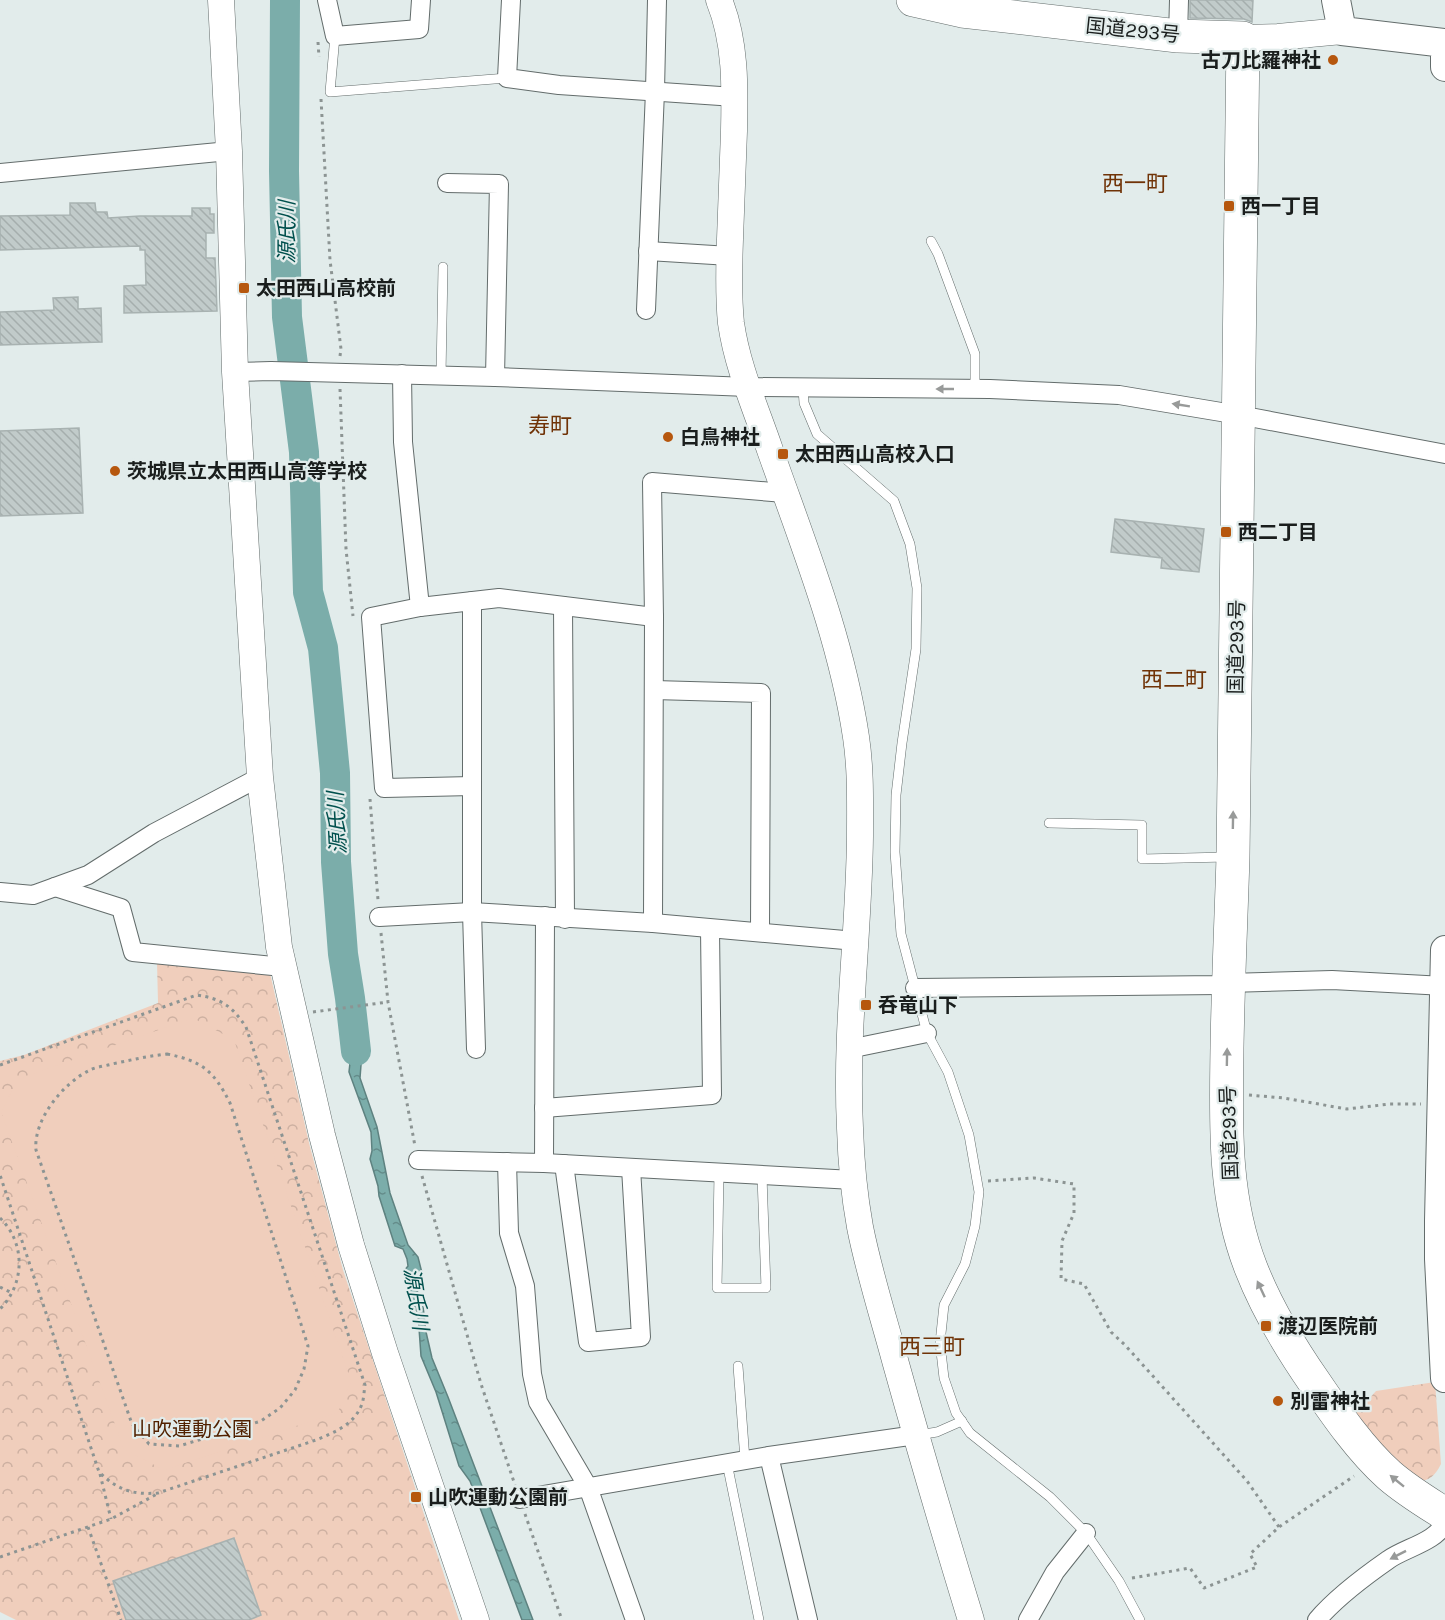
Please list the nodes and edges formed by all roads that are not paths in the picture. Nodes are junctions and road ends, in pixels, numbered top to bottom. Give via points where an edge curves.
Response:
1 (221, 0) edge
2 (327, 0) edge
3 (421, 0) edge
4 (511, 0) edge
5 (657, 0) edge
6 (719, 0) edge
7 (913, 0) edge
8 (1179, 0) edge
9 (1336, 0) edge
10 (963, 5) edge
11 (1342, 31) junction
12 (326, 36) junction
13 (1178, 36) junction
14 (1243, 38) junction
15 (1445, 43) edge
16 (1445, 67) edge
17 (507, 78) junction
18 (655, 91) junction
19 (735, 97) junction
20 (229, 151) junction
21 (0, 173) edge
22 (447, 183) dead end
23 (931, 241) dead end
24 (648, 252) junction
25 (730, 256) junction
26 (443, 267) dead end
27 (646, 310) dead end
28 (235, 372) junction
29 (402, 374) junction
30 (441, 375) junction
31 (495, 377) junction
32 (748, 387) junction
33 (803, 388) junction
34 (975, 389) junction
35 (1239, 415) junction
36 (1445, 454) edge
37 (785, 493) junction
38 (472, 601) junction
39 (563, 606) junction
40 (420, 607) junction
41 (654, 617) junction
42 (654, 690) junction
43 (260, 777) junction
44 (472, 786) junction
45 (1049, 823) dead end
46 (1233, 857) junction
47 (55, 887) junction
48 (0, 892) edge
49 (472, 912) junction
50 (544, 916) junction
51 (379, 917) road end
52 (565, 919) junction
53 (653, 923) junction
54 (710, 929) junction
55 (760, 932) junction
56 (856, 941) junction
57 (1445, 950) edge
58 (283, 967) junction
59 (1228, 983) junction
60 (1445, 986) edge
61 (915, 988) junction
62 (927, 1033) junction
63 (476, 1049) dead end
64 (849, 1049) junction
65 (544, 1108) junction
66 (418, 1160) road end
67 (507, 1162) junction
68 (544, 1163) junction
69 (564, 1164) junction
70 (631, 1168) junction
71 (719, 1173) junction
72 (762, 1176) junction
73 (853, 1180) junction
74 (738, 1366) dead end
75 (1445, 1378) edge
76 (962, 1421) junction
77 (916, 1435) junction
78 (769, 1456) junction
79 (736, 1462) junction
80 (588, 1487) junction
81 (520, 1499) road end
82 (1445, 1514) edge
83 (1445, 1522) edge
84 (1086, 1533) junction
85 (476, 1620) edge
86 (635, 1620) edge
87 (759, 1620) edge
88 (808, 1620) edge
89 (970, 1620) edge
90 (1028, 1620) edge
91 (1140, 1620) edge
92 (1317, 1620) edge

1 - 20 street
2 - 12 street
3 - 12 street via 419,29
4 - 17 street
5 - 18 street
6 - 19 street via 733,55
7 - 10 highway, 国道293号
8 - 13 street
9 - 11 main road
10 - 13 highway, 国道293号
11 - 14 street
11 - 15 main road
12 - 17 lane via 330,92
13 - 14 highway, 国道293号
14 - 35 highway, 国道293号
15 - 16 main road
17 - 18 street
18 - 19 street
18 - 24 street
19 - 25 street
20 - 21 street
20 - 28 street
22 - 31 street via 499,184
23 - 34 lane via 975,354
24 - 25 street
24 - 27 street
25 - 32 street via 731,323
26 - 30 lane
28 - 29 street
28 - 43 street
29 - 30 street
29 - 40 street via 403,442
30 - 31 street
31 - 32 street
32 - 33 street
32 - 37 street
34 -> 33 street
33 - 61 lane via 804,403 817,434 894,501 910,544 917,588 916,649 896,795 895,852 901,933
35 -> 34 street via 1119,395
35 - 36 street
46 -> 35 highway, 国道293号
37 - 41 street via 652,482
37 - 56 street via 839,652 857,742 860,785
38 - 39 street via 499,598
38 - 40 street
38 - 44 street
39 - 41 street
39 - 52 street
40 - 44 street via 371,617 384,788
41 - 42 street
42 - 53 street
42 - 55 street via 761,693
43 - 47 street via 154,833 88,875
43 - 58 street
44 - 49 street
45 - 46 lane via 1142,825 1142,859
46 - 59 highway, 国道293号
47 - 48 street via 33,896
47 - 58 street via 121,908 133,952
49 - 50 street
49 - 51 street
49 - 63 street
50 - 52 street
50 - 65 street
52 - 53 street
53 - 54 street
54 - 55 street
54 - 65 street via 712,1095
55 - 56 street
56 - 64 street
57 - 60 main road
58 - 85 street via 351,1245
59 - 60 street via 1332,980
59 - 61 street
82 -> 59 highway, 国道293号 via 1390,1475 1332,1407 1272,1315 1251,1268 1230,1186
60 - 75 main road via 1439,1221
61 - 62 lane
62 - 64 street
62 - 76 lane via 948,1072 969,1135 979,1192 965,1264 944,1305 939,1342 944,1378
64 - 73 street
65 - 68 street
66 - 67 street
67 - 68 street
67 - 80 street via 509,1233 525,1286 538,1402
68 - 69 street
69 - 70 street
69 - 70 street via 588,1342 641,1337
70 - 71 street
71 - 72 street
71 - 72 lane via 717,1288 766,1288
72 - 73 street
73 - 77 street via 868,1261
74 - 79 lane
76 - 77 lane
76 - 84 lane via 970,1433 1050,1497
77 - 78 street
77 - 89 street
78 - 79 street
78 - 88 street
79 - 80 street
79 - 87 lane
80 - 81 street
80 - 86 street
83 -> 92 street via 1433,1536 1389,1559
84 - 90 street via 1054,1572
84 - 91 lane

